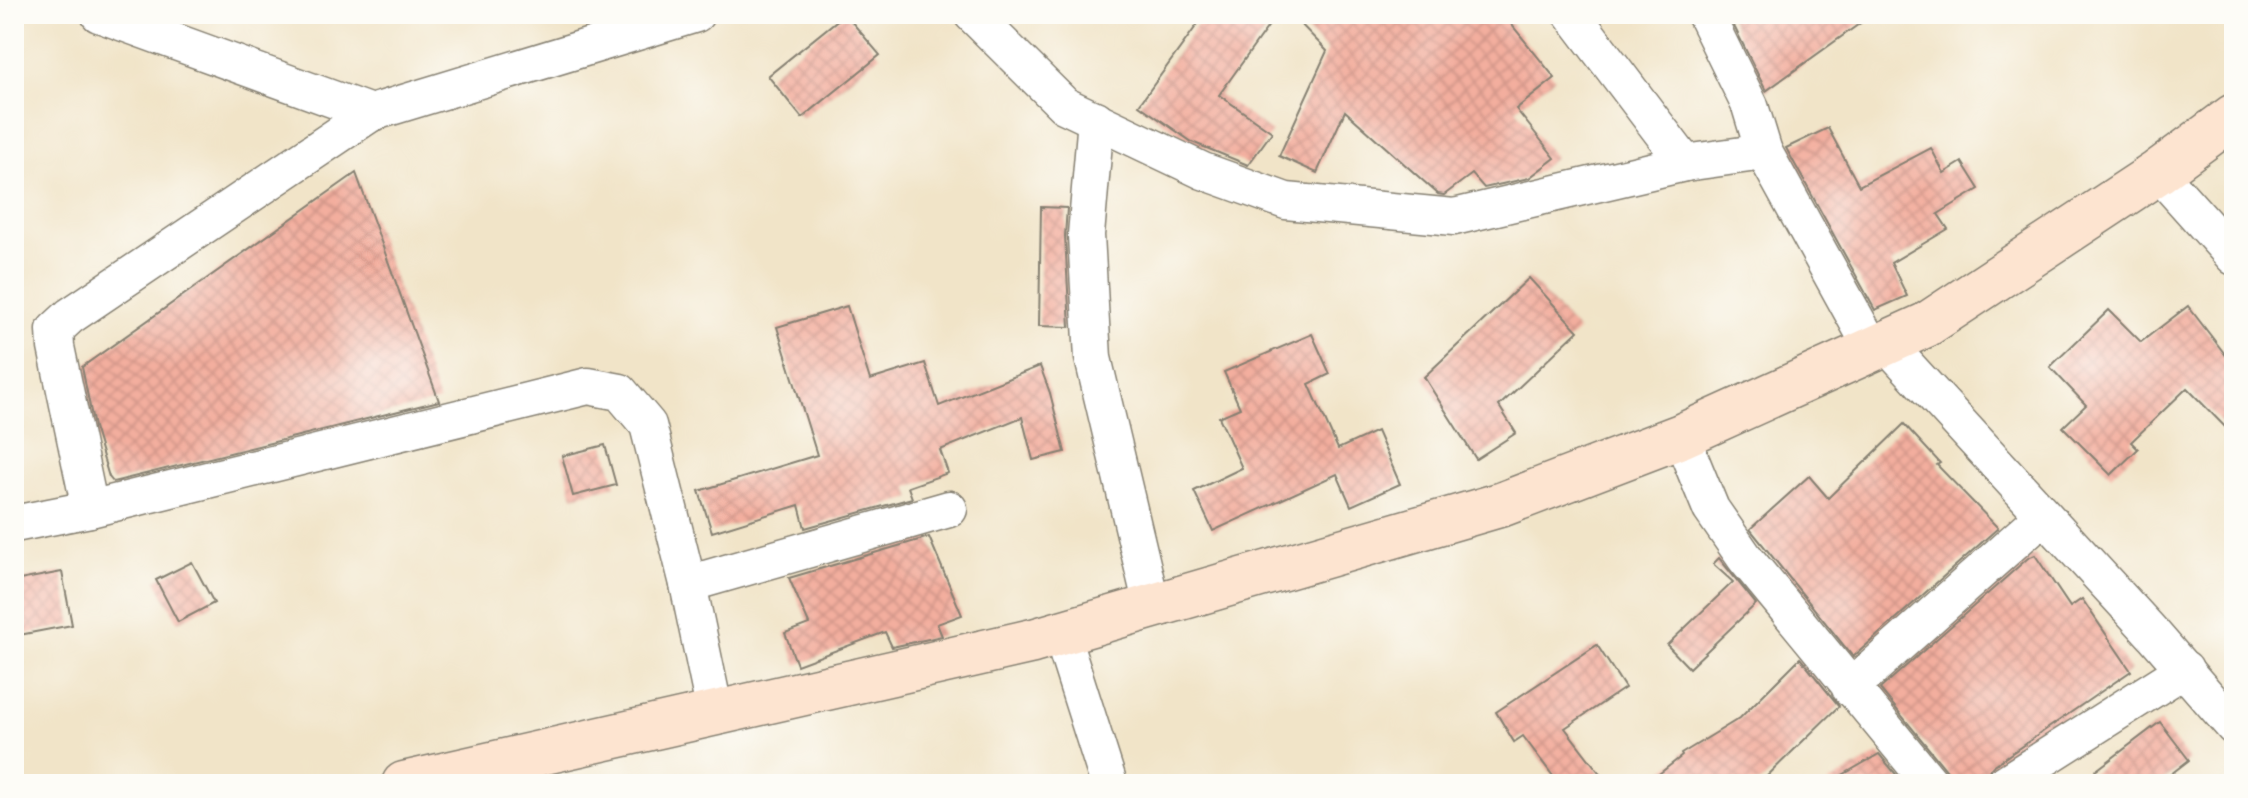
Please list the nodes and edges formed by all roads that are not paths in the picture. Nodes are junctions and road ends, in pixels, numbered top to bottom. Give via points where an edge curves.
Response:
1 (99, 14) edge
2 (696, 14) edge
3 (972, 14) edge
4 (1572, 14) edge
5 (1705, 14) edge
6 (371, 113) junction
7 (2234, 116) edge
8 (1096, 119) junction
9 (1764, 152) junction
10 (1685, 163) junction
11 (2158, 172) junction
12 (2234, 257) edge
13 (1878, 345) junction
14 (1681, 436) junction
15 (90, 509) junction
16 (949, 509) dead end
17 (2043, 516) junction
18 (14, 524) edge
19 (688, 584) junction
20 (1152, 606) junction
21 (1061, 633) junction
22 (2185, 669) junction
23 (1850, 688) junction
24 (715, 713) junction
25 (2234, 727) edge
26 (404, 784) edge
27 (1109, 784) edge
28 (1931, 784) edge
29 (2004, 784) edge

1 - 6 street
2 - 6 street
3 - 8 street via 1064,105
4 - 10 street
5 - 9 street via 1750,106
6 - 15 street via 55,330
7 - 11 main road
8 - 10 street via 1203,171 1286,201 1454,217
8 - 20 street via 1086,235 1093,358
9 - 10 street
9 - 13 street
11 - 12 street
11 - 13 main road via 1926,325
13 - 14 main road
13 - 17 street
14 - 20 main road via 1503,504
14 - 23 street via 1711,509 1764,584
15 - 18 street
15 - 19 street via 588,386 620,392 648,425
16 - 19 street
17 - 22 street
17 - 23 street
19 - 24 street
20 - 21 main road
21 - 24 main road
21 - 27 street
22 - 25 street
22 - 29 street
23 - 28 street
24 - 26 main road

